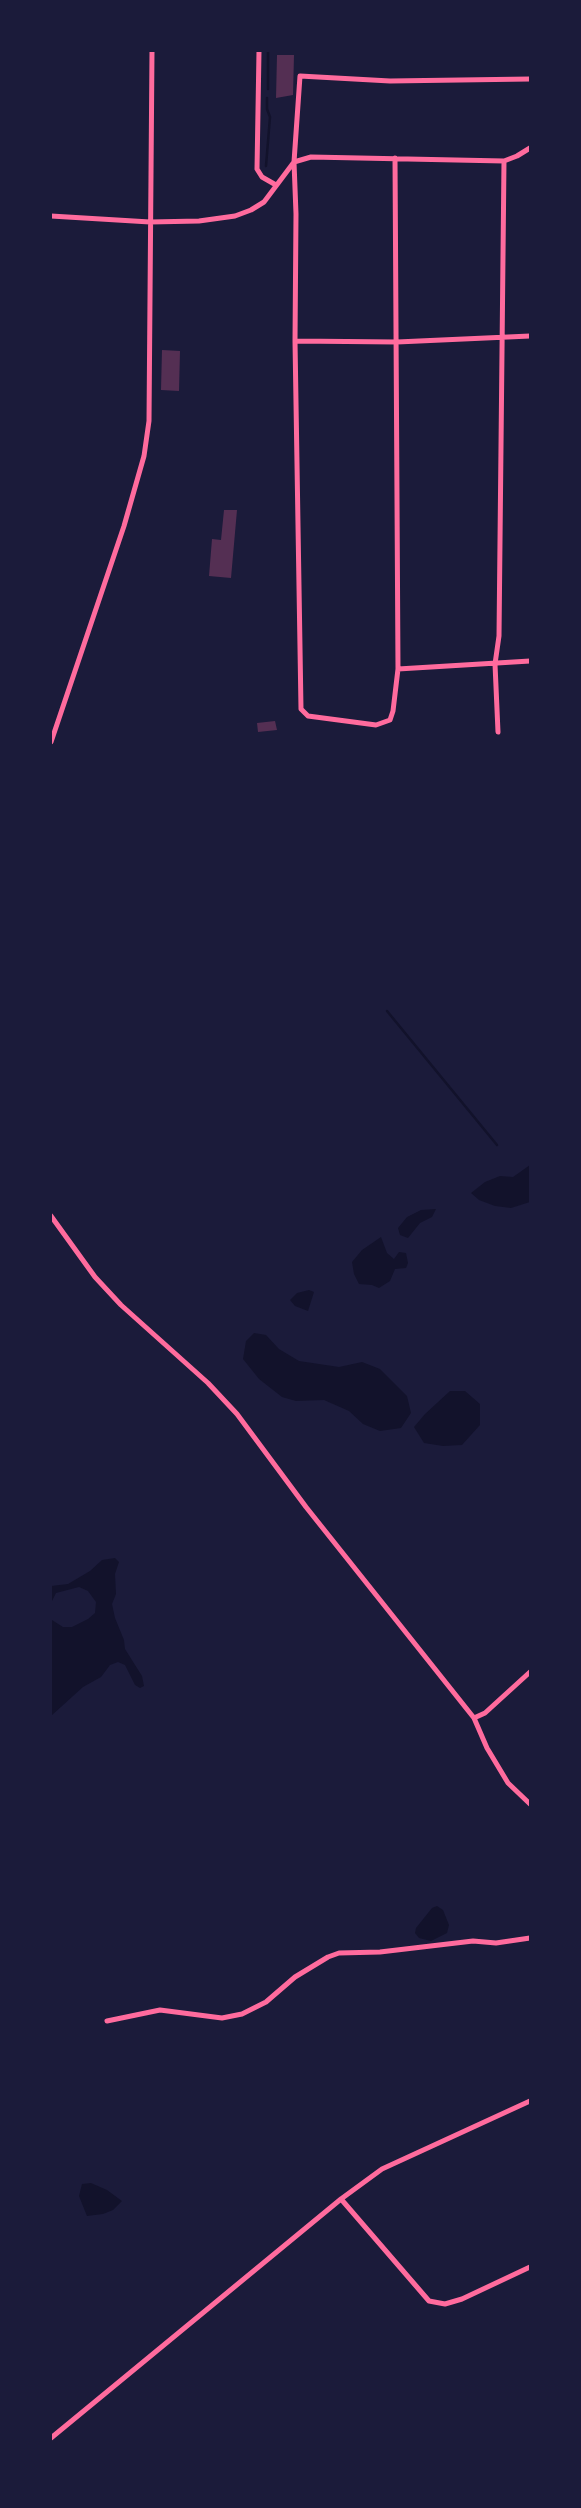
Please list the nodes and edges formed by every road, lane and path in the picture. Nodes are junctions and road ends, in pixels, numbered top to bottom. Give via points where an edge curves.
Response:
1 (152, 51) edge
2 (259, 51) edge
3 (530, 79) edge
4 (530, 148) edge
5 (395, 158) junction
6 (504, 160) junction
7 (293, 162) junction
8 (276, 186) junction
9 (51, 216) edge
10 (150, 222) junction
11 (502, 336) junction
12 (530, 336) edge
13 (295, 341) junction
14 (397, 342) junction
15 (530, 661) edge
16 (495, 664) junction
17 (398, 669) junction
18 (499, 732) dead end
19 (51, 742) edge
20 (51, 1216) edge
21 (530, 1672) edge
22 (474, 1718) junction
23 (530, 1804) edge
24 (530, 1938) edge
25 (107, 2021) dead end
26 (530, 2101) edge
27 (341, 2199) junction
28 (530, 2267) edge
29 (51, 2438) edge

1 - 10 street
2 - 8 street via 257,169
3 - 7 street via 390,81 300,76
4 - 6 street
5 - 6 street
5 - 7 street via 311,157
5 - 14 street
6 - 11 street
7 - 8 street
7 - 13 street
8 - 10 street via 264,202 235,215
9 - 10 street
10 - 19 street via 149,421 144,456
11 - 12 street
11 - 14 street
11 - 16 street
13 - 14 street
13 - 17 street via 301,709 308,716 383,724 393,711
14 - 17 street
15 - 16 street
16 - 17 street
16 - 18 street
20 - 22 street via 121,1305 237,1414
21 - 22 street
22 - 23 street via 508,1783
24 - 25 street via 339,1953 242,2014 222,2018 160,2010
26 - 27 street via 382,2169
27 - 28 street via 429,2301 445,2304 462,2299
27 - 29 street

